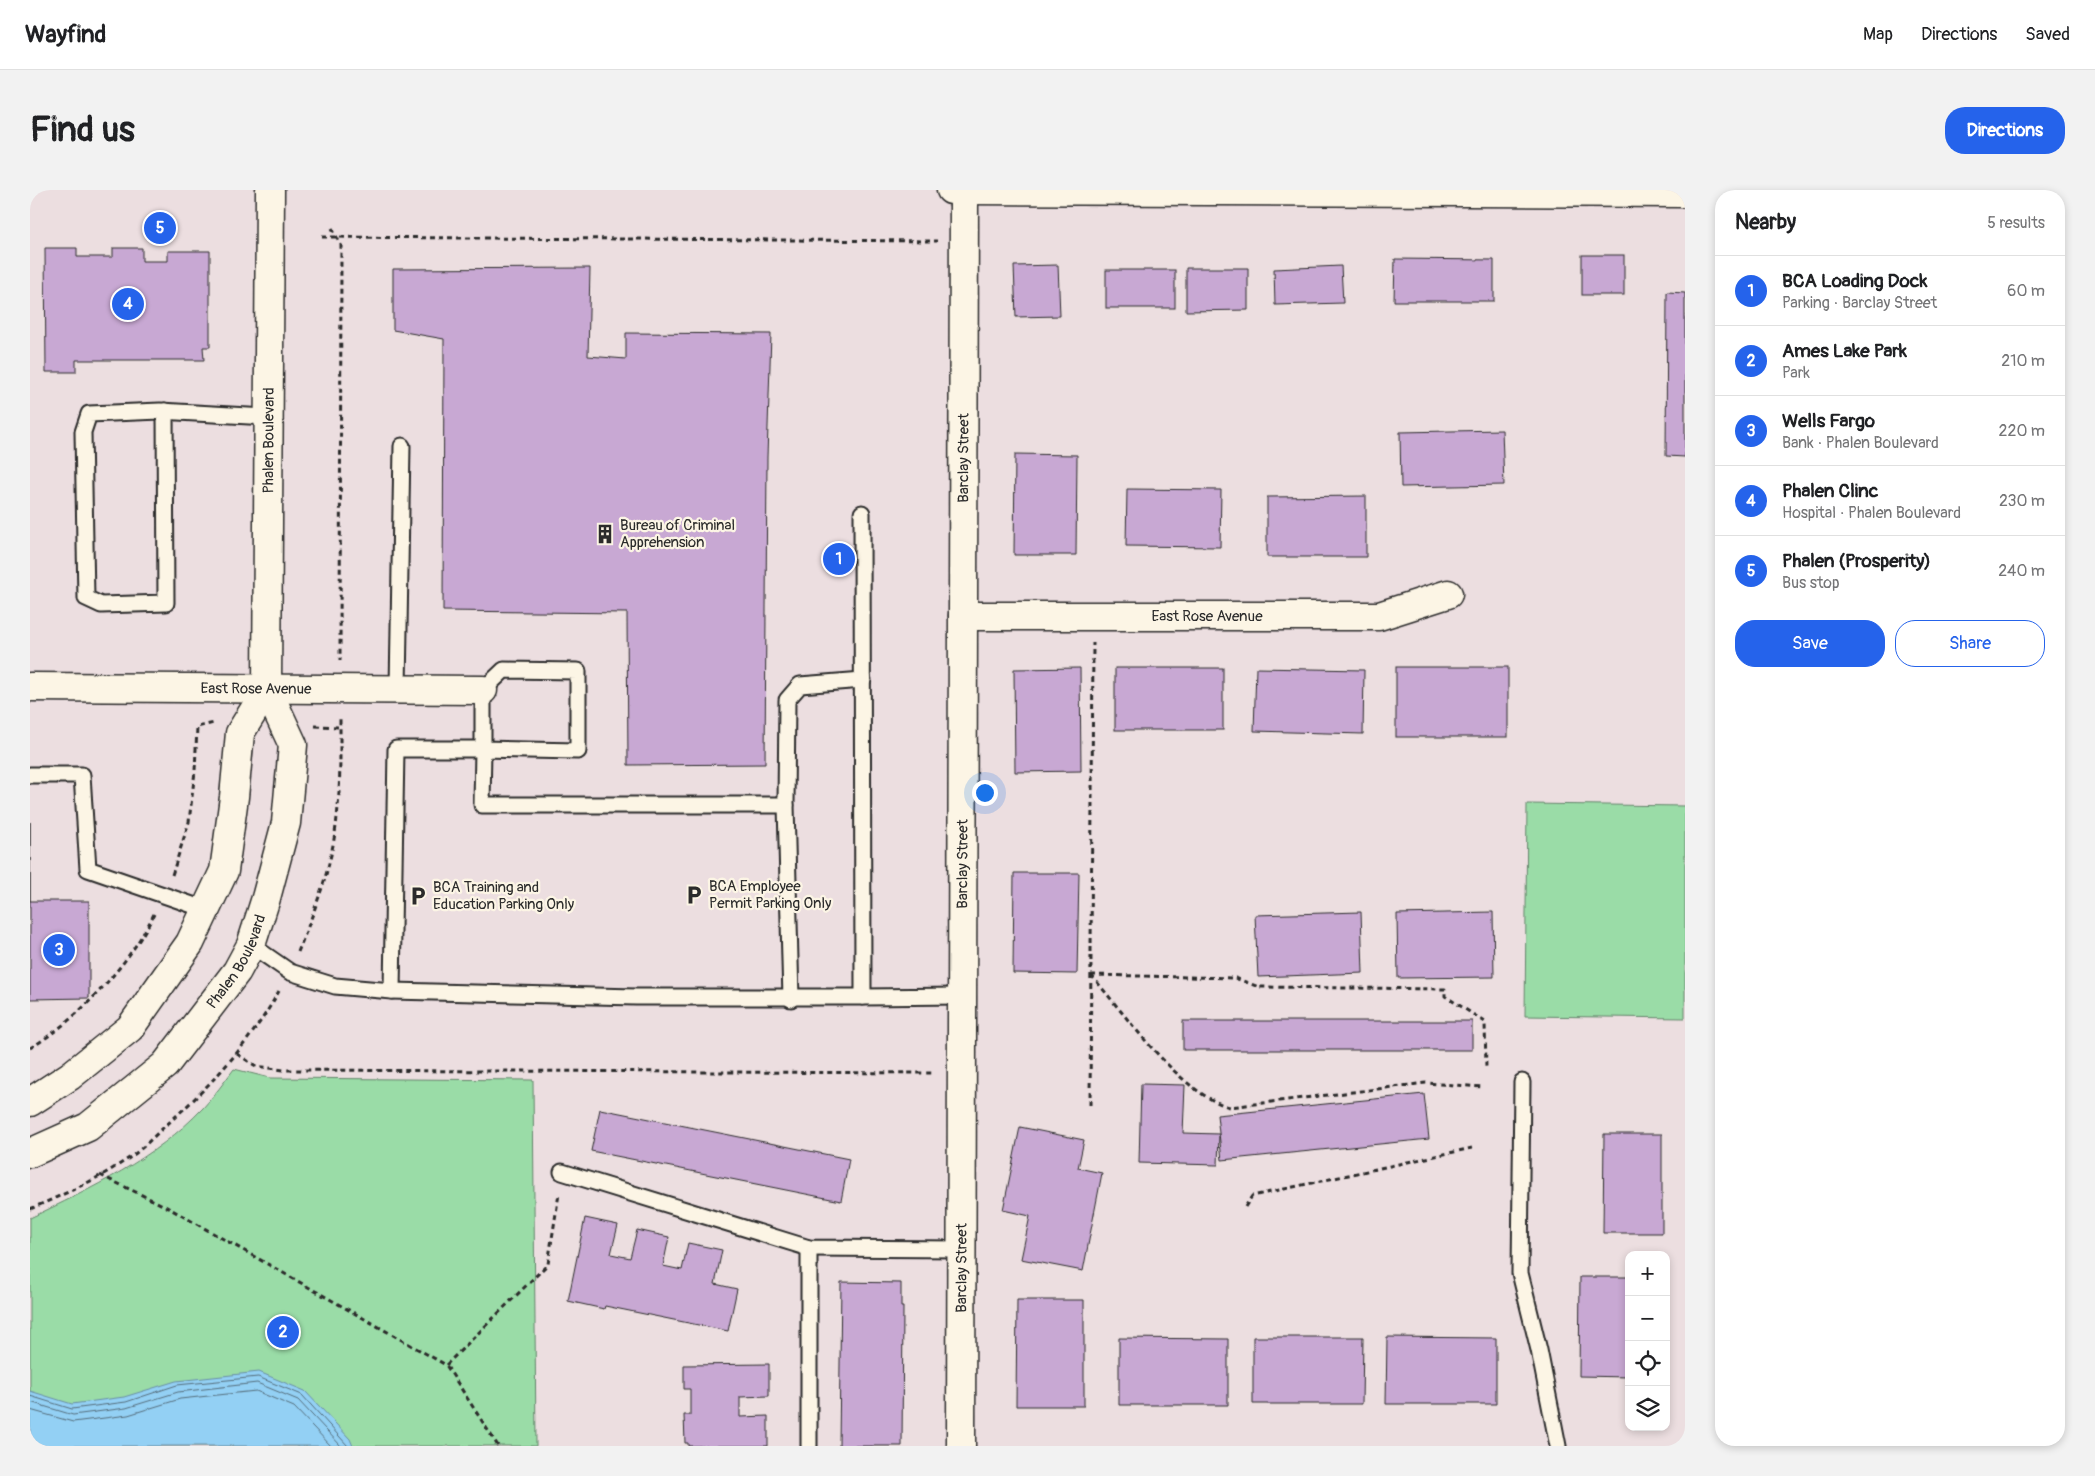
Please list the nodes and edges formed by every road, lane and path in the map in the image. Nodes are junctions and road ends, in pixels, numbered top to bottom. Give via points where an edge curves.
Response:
1 (270, 190) edge
2 (951, 190) edge
3 (964, 190) edge
4 (1074, 190) edge
5 (1685, 194) edge
6 (322, 237) dead end
7 (937, 241) dead end
8 (165, 411) junction
9 (268, 417) junction
10 (402, 446) dead end
11 (862, 513) dead end
12 (1448, 594) dead end
13 (963, 616) junction
14 (1094, 616) junction
15 (863, 680) junction
16 (30, 687) edge
17 (267, 689) junction
18 (398, 689) junction
19 (483, 690) junction
20 (483, 749) junction
21 (30, 775) edge
22 (786, 805) junction
23 (207, 910) junction
24 (250, 945) junction
25 (1091, 975) junction
26 (392, 991) junction
27 (961, 996) junction
28 (863, 997) junction
29 (791, 999) junction
30 (237, 1054) dead end
31 (1486, 1069) dead end
32 (962, 1073) junction
33 (1522, 1082) dead end
34 (1483, 1087) dead end
35 (30, 1102) edge
36 (1090, 1105) dead end
37 (1472, 1148) dead end
38 (30, 1153) edge
39 (562, 1172) joint
40 (100, 1175) dead end
41 (1244, 1207) dead end
42 (809, 1248) junction
43 (961, 1249) junction
44 (446, 1365) junction
45 (498, 1446) edge
46 (809, 1446) edge
47 (961, 1446) edge
48 (1558, 1446) edge

1 - 9 main road, Phalen Boulevard
2 - 3 main road
3 - 4 main road
3 - 13 main road, Barclay Street
4 - 5 main road
6 - 7 path
8 - 8 lane via 89,414 83,432 86,598 101,605 166,602
8 - 9 lane
9 - 17 main road, Phalen Boulevard
10 - 18 lane
11 - 15 lane
12 - 14 main road, East Rose Avenue via 1379,616
13 - 14 main road, East Rose Avenue
13 - 27 main road, Barclay Street
14 - 25 path
15 - 22 lane via 800,684 787,700
15 - 28 lane
16 - 17 main road, East Rose Avenue
17 - 18 main road, East Rose Avenue
17 - 23 main road via 240,733 224,871
17 - 24 main road, Phalen Boulevard via 293,745 286,823
18 - 19 main road, East Rose Avenue
19 - 20 lane
19 - 20 lane via 504,670 578,671 578,751
20 - 22 lane via 482,805
20 - 26 lane via 396,749
21 - 23 lane via 82,775 88,869
22 - 29 lane
23 - 35 main road via 190,943 130,1028 70,1076
24 - 26 lane via 290,972 336,986
24 - 38 main road, Phalen Boulevard via 237,972 165,1065 88,1127
25 - 31 path via 1235,978 1259,987 1445,989 1445,996 1485,1022
25 - 34 path via 1180,1078 1217,1103 1230,1107 1426,1083
25 - 36 path
26 - 29 lane
27 - 28 lane
27 - 32 main road, Barclay Street
28 - 29 lane
30 - 32 path via 256,1066 284,1070
32 - 43 main road, Barclay Street
33 - 48 lane via 1520,1273
37 - 41 path via 1252,1196
39 - 42 lane
39 - 44 path via 548,1264
40 - 44 path via 165,1206
42 - 43 lane
42 - 46 lane
43 - 47 main road, Barclay Street
44 - 45 path

